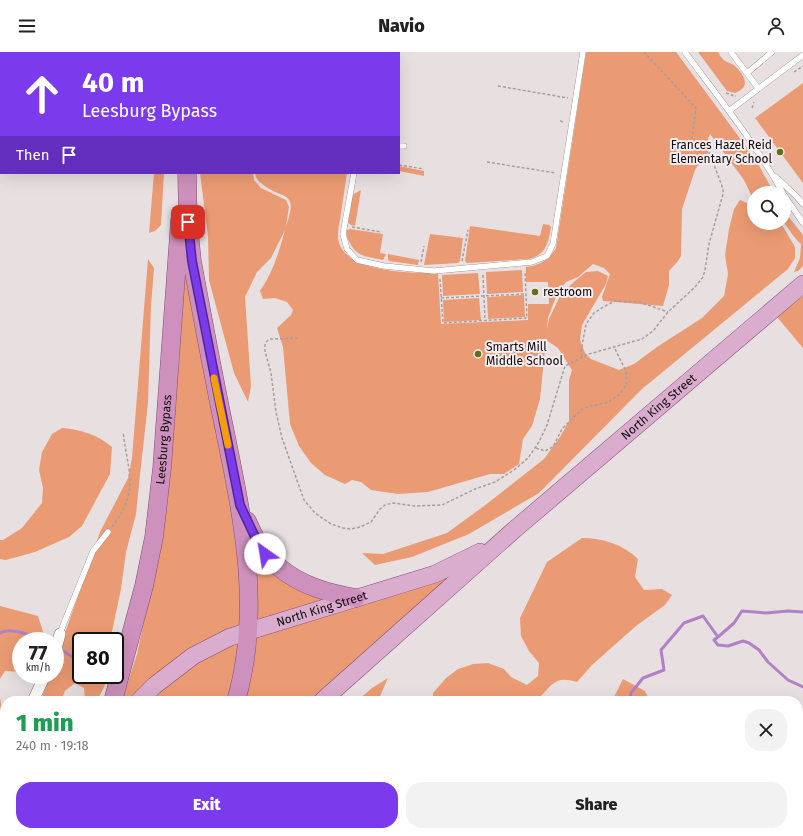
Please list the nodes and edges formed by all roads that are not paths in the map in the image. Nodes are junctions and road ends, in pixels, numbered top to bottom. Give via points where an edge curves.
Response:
1 (583, 52) edge
2 (685, 52) edge
3 (731, 52) edge
4 (772, 52) edge
5 (803, 55) edge
6 (746, 72) junction
7 (758, 88) junction
8 (729, 111) junction
9 (184, 174) edge
10 (187, 174) edge
11 (354, 174) edge
12 (773, 175) junction
13 (779, 186) edge
14 (803, 204) edge
15 (791, 206) edge
16 (803, 223) edge
17 (803, 284) edge
18 (240, 505) junction
19 (514, 530) junction
20 (108, 532) road end
21 (356, 598) junction
22 (248, 631) junction
23 (61, 632) edge
24 (41, 684) edge
25 (35, 696) edge
26 (114, 696) edge
27 (144, 696) edge
28 (237, 696) edge
29 (328, 696) edge

1 - 11 lane via 554,244 547,256 532,262 439,271 384,266 357,260 347,249 343,234
2 - 8 lane
3 - 6 lane
4 - 6 lane
5 - 7 lane
6 - 7 lane
7 - 8 lane
8 - 12 lane
9 - 26 highway, Leesburg Bypass via 162,468 154,537 144,586
10 - 18 highway via 192,261
12 - 13 lane
12 - 14 lane
15 - 16 lane
17 - 19 main road, North King Street
18 - 21 highway via 265,554 286,573 317,589
18 - 22 highway via 250,599
19 - 21 main road, North King Street via 482,552 448,569
19 - 29 main road, North King Street
20 - 23 lane via 93,551
21 - 22 main road, North King Street
22 - 27 main road, North King Street via 212,645 193,656
22 - 28 highway
24 - 25 street

